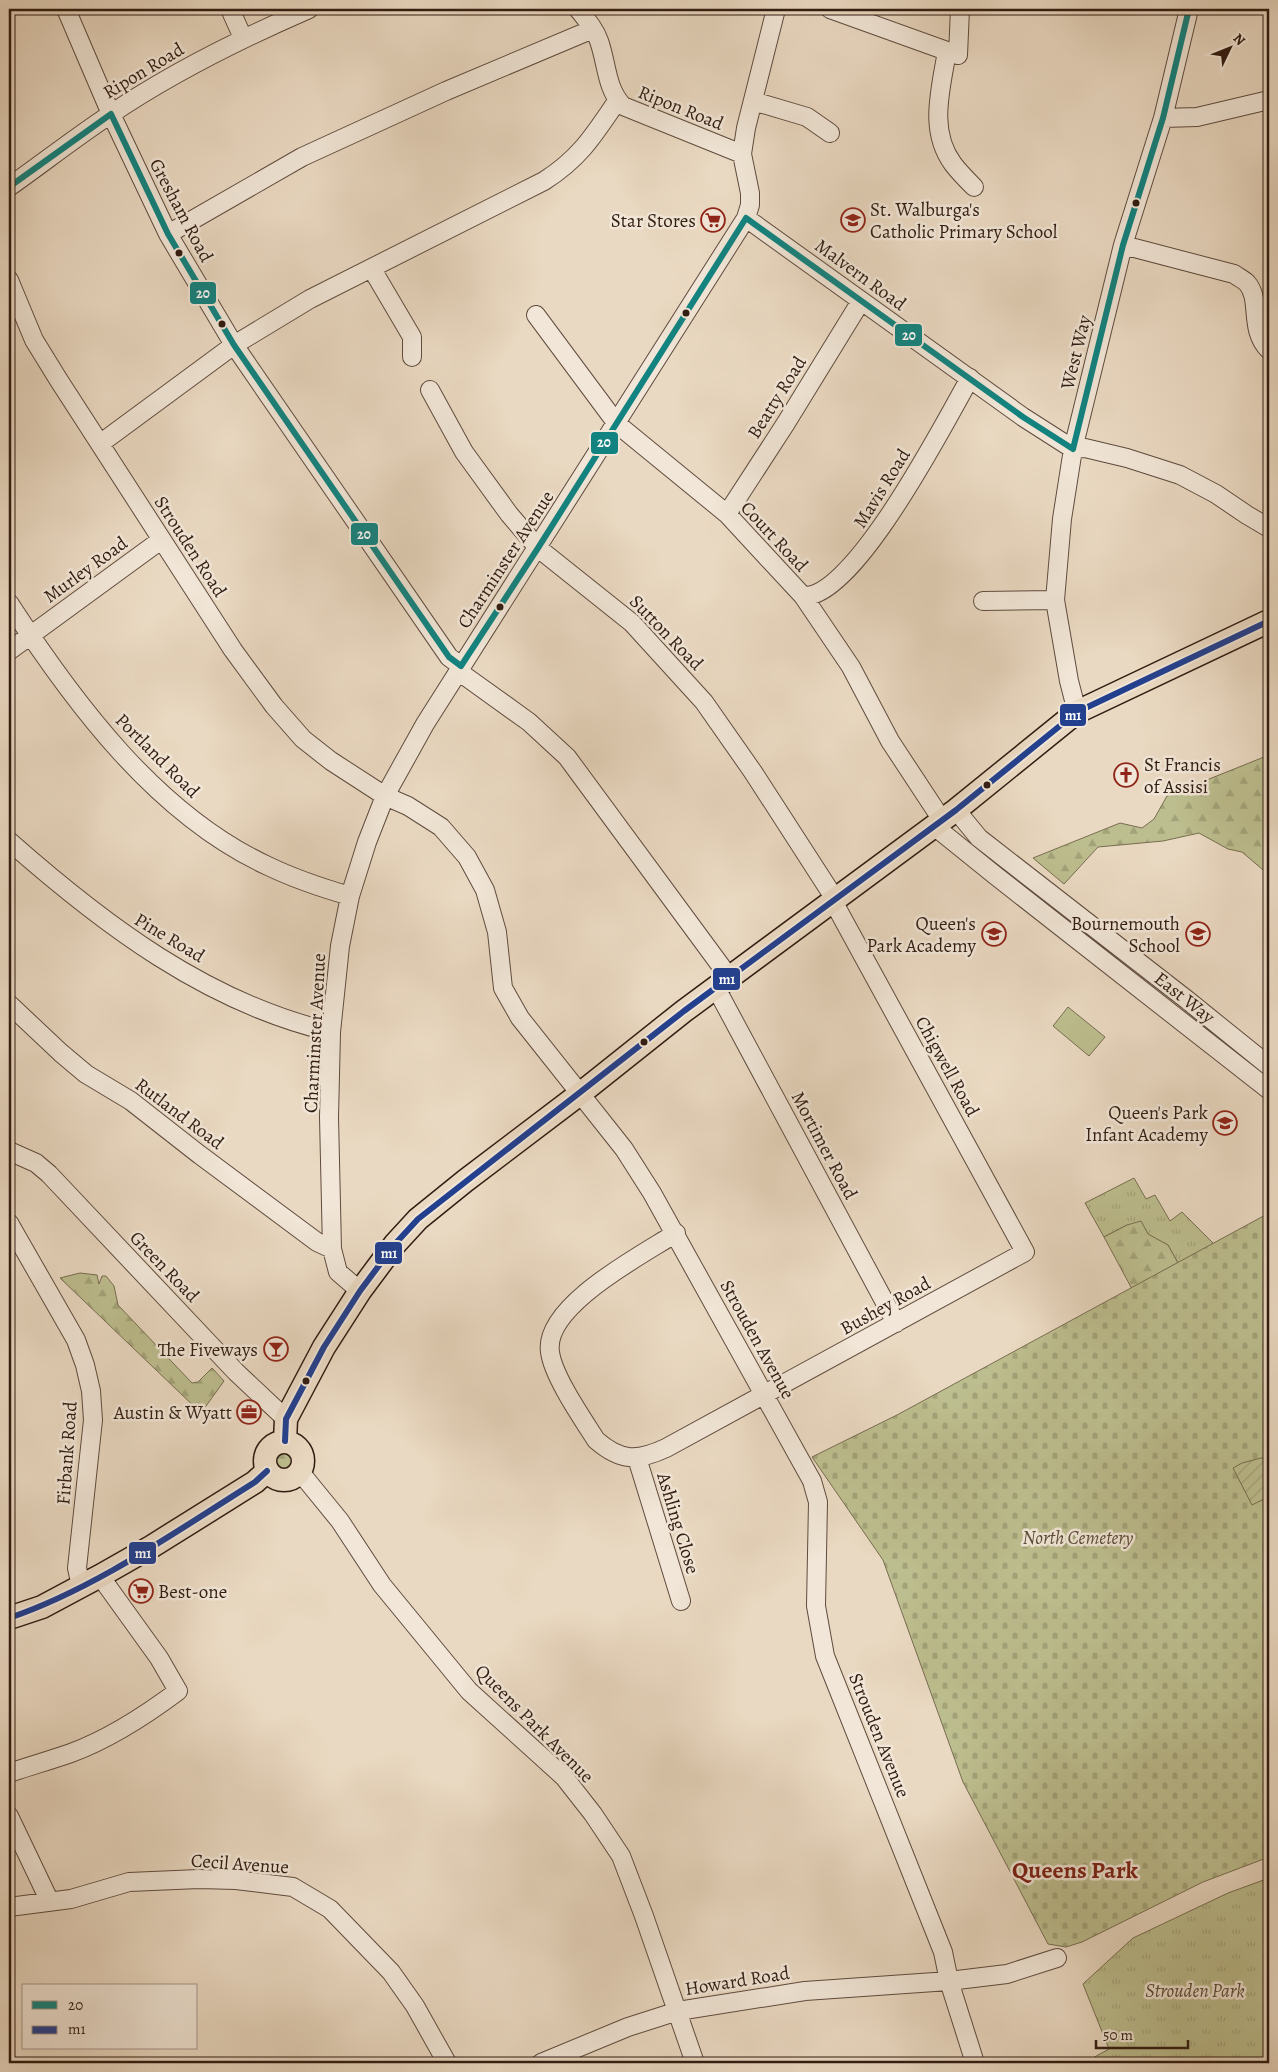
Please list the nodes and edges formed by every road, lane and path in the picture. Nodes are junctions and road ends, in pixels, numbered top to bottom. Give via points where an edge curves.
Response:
1 (66, 9) edge
2 (230, 9) edge
3 (309, 9) edge
4 (578, 9) edge
5 (776, 9) edge
6 (830, 9) edge
7 (960, 9) edge
8 (1189, 9) edge
9 (593, 30) junction
10 (243, 38) junction
11 (947, 51) junction
12 (1269, 100) edge
13 (617, 101) junction
14 (753, 101) junction
15 (111, 114) junction
16 (1162, 118) junction
17 (824, 123) dead end
18 (742, 154) junction
19 (9, 187) edge
20 (974, 187) dead end
21 (746, 218) junction
22 (168, 234) junction
23 (1123, 245) junction
24 (372, 269) junction
25 (9, 280) edge
26 (861, 301) junction
27 (536, 314) dead end
28 (234, 345) junction
29 (1269, 350) edge
30 (412, 357) dead end
31 (970, 378) junction
32 (430, 390) dead end
33 (617, 424) junction
34 (101, 443) junction
35 (1073, 449) junction
36 (727, 514) junction
37 (1269, 528) edge
38 (161, 540) junction
39 (538, 548) junction
40 (803, 596) junction
41 (1055, 600) junction
42 (983, 601) dead end
43 (9, 603) edge
44 (1269, 621) edge
45 (30, 636) junction
46 (9, 651) edge
47 (460, 668) junction
48 (1077, 712) junction
49 (385, 796) junction
50 (944, 819) junction
51 (9, 841) edge
52 (350, 896) junction
53 (834, 900) junction
54 (722, 982) junction
55 (9, 1004) edge
56 (331, 1032) junction
57 (1269, 1066) edge
58 (1269, 1090) edge
59 (581, 1093) junction
60 (9, 1151) edge
61 (9, 1223) edge
62 (676, 1233) junction
63 (332, 1249) junction
64 (1025, 1252) joint
65 (360, 1291) junction
66 (896, 1322) junction
67 (765, 1395) junction
68 (286, 1419) junction
69 (285, 1441) junction
70 (637, 1458) junction
71 (268, 1471) junction
72 (300, 1472) junction
73 (91, 1581) junction
74 (681, 1601) dead end
75 (9, 1618) edge
76 (9, 1773) edge
77 (9, 1816) edge
78 (50, 1902) junction
79 (9, 1908) edge
80 (1057, 1958) dead end
81 (949, 1981) junction
82 (678, 2011) junction
83 (447, 2063) edge
84 (540, 2063) edge
85 (696, 2063) edge
86 (975, 2063) edge

1 - 15 street, Gresham Road
2 - 10 street
3 - 10 street, Ripon Road
4 - 9 street, Ripon Road
5 - 14 street
6 - 11 street
7 - 11 street via 958,55
8 - 16 street, West Way
9 - 13 street, Ripon Road
9 - 22 street via 446,91 302,157
10 - 15 street, Ripon Road via 168,78
11 - 20 street via 937,118 942,144 953,164
12 - 16 street via 1197,117
13 - 18 street, Ripon Road via 628,110
13 - 24 street via 584,148 565,167 544,181
14 - 17 street
14 - 18 street
15 - 19 street, Ripon Road
15 - 22 street, Gresham Road
16 - 23 street, West Way
18 - 21 street via 750,193
21 - 26 street, Malvern Road
21 - 33 street, Charminster Avenue
22 - 28 street, Gresham Road
23 - 29 street via 1234,274 1247,283 1253,294 1257,333
23 - 35 street, West Way
24 - 28 street via 310,299
24 - 30 street via 412,337
25 - 34 street, Strouden Road via 34,340
26 - 31 street, Malvern Road
26 - 36 street, Beatty Road
27 - 33 street, Court Road
28 - 34 street
28 - 47 street, Gresham Road via 449,657
31 - 35 street, Malvern Road
31 - 40 street, Mavis Road via 917,473 871,544 816,595
32 - 39 street, Sutton Road via 464,452
33 - 36 street, Court Road
33 - 39 street, Charminster Avenue
34 - 38 street, Strouden Road
35 - 37 street, Malvern Road via 1085,448 1128,458 1180,475
35 - 41 street, West Way via 1062,519
36 - 40 street, Court Road
38 - 45 street, Murley Road
38 - 49 street, Strouden Road via 274,706 310,744
39 - 47 street, Charminster Avenue
39 - 53 street, Sutton Road via 632,623 704,702 753,772
40 - 50 street, Court Road via 851,667 890,741
41 - 42 street
41 - 48 street, West Way
43 - 45 street, Portland Road
44 - 48 main road
45 - 46 street, Murley Road
45 - 52 street, Portland Road via 84,709 128,761 172,804 222,840 267,866 312,885
47 - 49 street, Charminster Avenue
47 - 54 street, Gresham Road via 529,722 567,757
48 - 50 main road
49 - 52 street, Charminster Avenue
49 - 59 street, Strouden Avenue via 441,827 467,857 485,890 497,932 503,988 520,1018
50 - 53 main road
50 - 57 street, East Way via 979,838
50 - 58 street, East Way via 1003,882
51 - 56 street, Pine Road via 126,937 228,997 298,1024
52 - 56 street, Charminster Avenue via 340,946
53 - 54 main road
53 - 64 street, Chigwell Road
54 - 59 main road
54 - 66 street, Mortimer Road
55 - 63 street, Rutland Road via 86,1074 131,1101 317,1242
56 - 63 street, Charminster Avenue
59 - 62 street, Strouden Avenue via 624,1149
59 - 65 main road via 418,1220 395,1244
60 - 68 street, Green Road via 36,1163 49,1174 236,1372
61 - 73 street, Firbank Road via 76,1340 85,1365 93,1420 77,1568
62 - 67 street, Strouden Avenue
62 - 70 street via 576,1300 556,1323 549,1343 553,1364 596,1440 626,1457
63 - 65 street, Charminster Avenue via 338,1272
64 - 66 street, Bushey Road
65 - 68 main road via 324,1347
66 - 67 street, Bushey Road
67 - 70 street, Bushey Road via 666,1448
67 - 81 street, Strouden Avenue via 812,1481 818,1502 816,1606 825,1656 943,1952
68 - 69 main road
69 - 71 main road via 268,1449 265,1463
69 - 72 main road via 296,1445 302,1453
70 - 74 street, Ashling Close
71 - 72 main road via 277,1479 284,1480 292,1479
71 - 73 main road via 256,1482
72 - 82 street, Queens Park Avenue via 340,1521 382,1585 469,1691 564,1777 593,1814 621,1856
73 - 75 main road via 42,1607
73 - 76 street via 159,1658 178,1691 100,1740
77 - 78 street
78 - 79 street, Cecil Avenue
78 - 83 street, Cecil Avenue via 129,1882 199,1879 293,1887 330,1909 391,1972 415,2006
80 - 81 street via 1007,1974
81 - 82 street, Howard Road via 805,1991
81 - 86 street, Strouden Avenue
82 - 84 street, Howard Road via 628,2027
82 - 85 street, Queens Park Avenue

